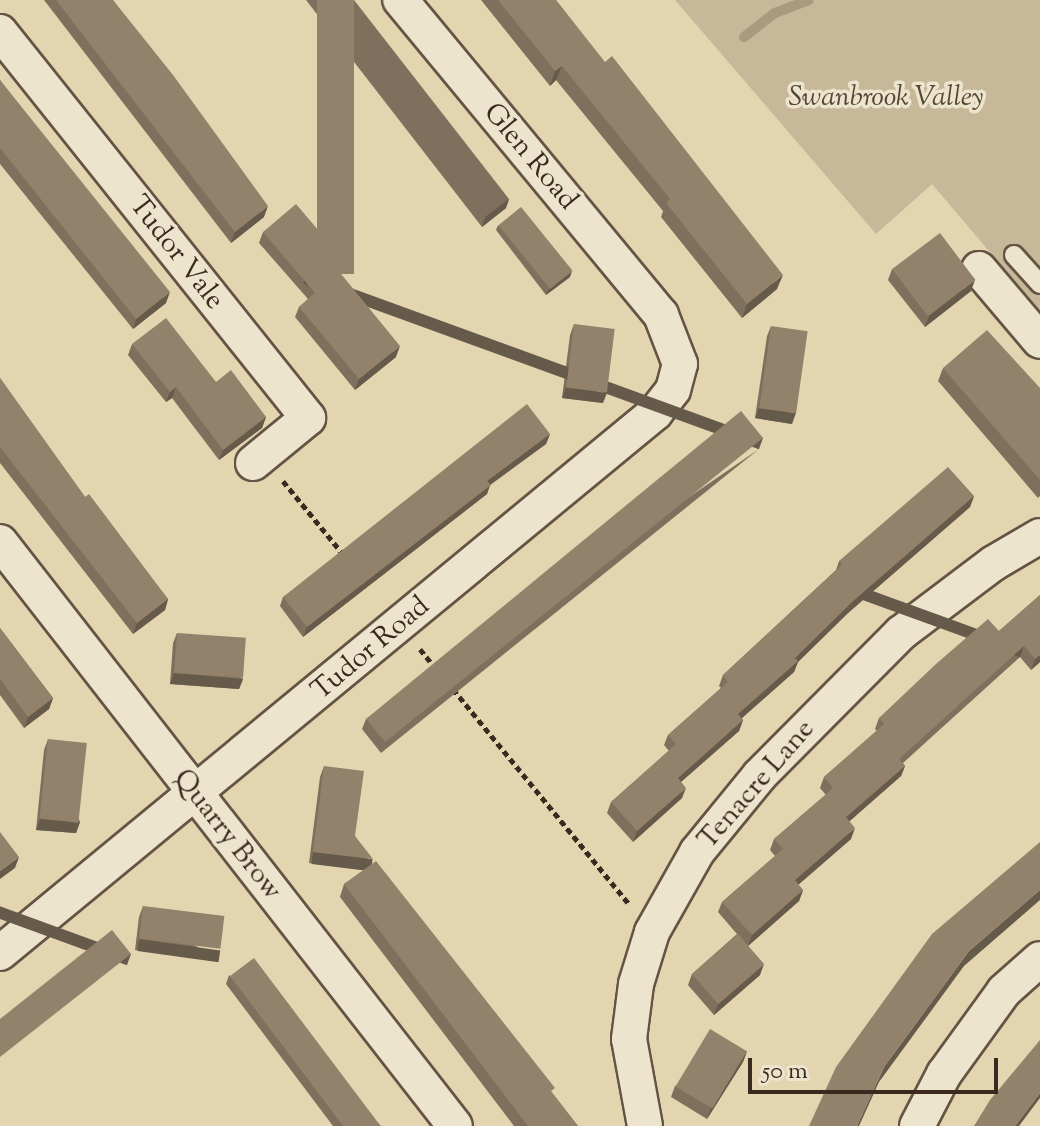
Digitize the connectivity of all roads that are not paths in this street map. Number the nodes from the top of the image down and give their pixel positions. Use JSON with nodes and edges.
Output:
{"nodes":[{"id":1,"x":400,"y":0,"type":"edge"},
{"id":2,"x":0,"y":32,"type":"edge"},
{"id":3,"x":1014,"y":255,"type":"dead end"},
{"id":4,"x":979,"y":269,"type":"dead end"},
{"id":5,"x":1040,"y":284,"type":"edge"},
{"id":6,"x":661,"y":315,"type":"joint"},
{"id":7,"x":1040,"y":341,"type":"edge"},
{"id":8,"x":258,"y":459,"type":"road end"},
{"id":9,"x":1040,"y":536,"type":"edge"},
{"id":10,"x":0,"y":542,"type":"edge"},
{"id":11,"x":195,"y":795,"type":"junction"},
{"id":12,"x":0,"y":953,"type":"edge"},
{"id":13,"x":1040,"y":959,"type":"edge"},
{"id":14,"x":455,"y":1126,"type":"edge"},
{"id":15,"x":645,"y":1126,"type":"edge"},
{"id":16,"x":917,"y":1126,"type":"edge"}],
"edges":[{"from":1,"to":6,"type":"street","name":"Glen Road"},
{"from":2,"to":8,"type":"street","name":"Tudor Vale"},
{"from":3,"to":5,"type":"lane"},
{"from":4,"to":7,"type":"street"},
{"from":6,"to":11,"type":"street","name":"Tudor Road"},
{"from":9,"to":15,"type":"street","name":"Tenacre Lane"},
{"from":10,"to":11,"type":"street","name":"Quarry Brow"},
{"from":11,"to":12,"type":"street","name":"Tudor Road"},
{"from":11,"to":14,"type":"street","name":"Quarry Brow"},
{"from":13,"to":16,"type":"street"}]}
